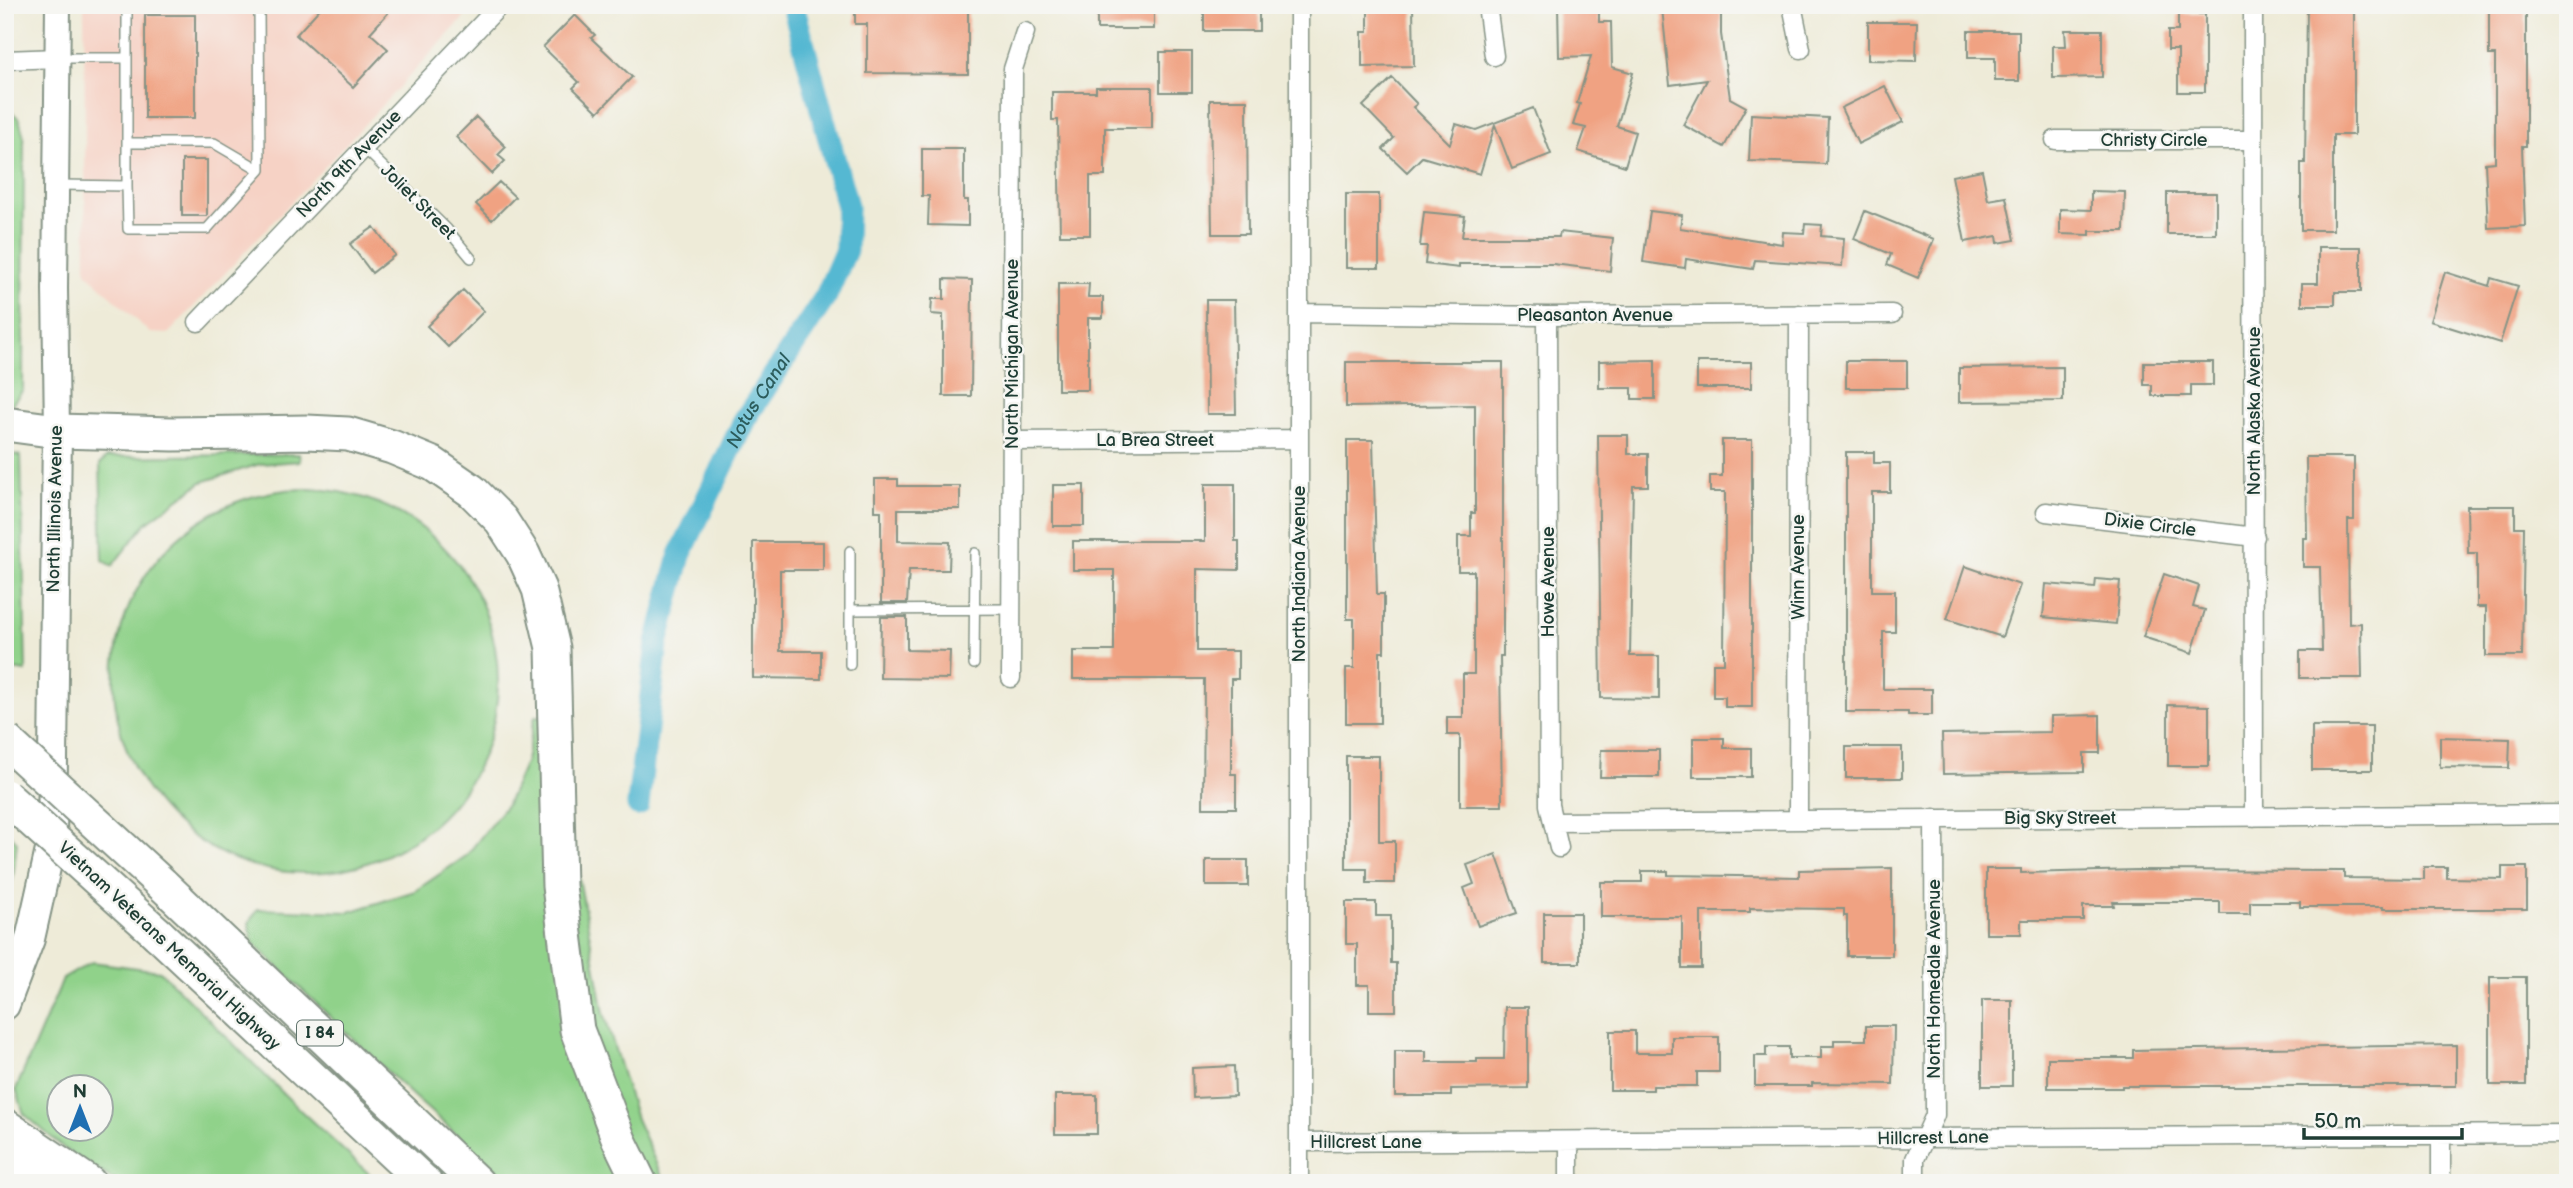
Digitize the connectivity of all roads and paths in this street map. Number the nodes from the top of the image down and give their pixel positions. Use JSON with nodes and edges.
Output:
{"nodes":[{"id":1,"x":58,"y":5,"type":"edge"},
{"id":2,"x":127,"y":5,"type":"edge"},
{"id":3,"x":258,"y":5,"type":"edge"},
{"id":4,"x":500,"y":5,"type":"edge"},
{"id":5,"x":1299,"y":5,"type":"edge"},
{"id":6,"x":1487,"y":5,"type":"edge"},
{"id":7,"x":1792,"y":5,"type":"edge"},
{"id":8,"x":2253,"y":5,"type":"edge"},
{"id":9,"x":1025,"y":32,"type":"dead end"},
{"id":10,"x":1801,"y":49,"type":"dead end"},
{"id":11,"x":1494,"y":56,"type":"dead end"},
{"id":12,"x":58,"y":58,"type":"junction"},
{"id":13,"x":127,"y":58,"type":"junction"},
{"id":14,"x":5,"y":60,"type":"edge"},
{"id":15,"x":2055,"y":140,"type":"dead end"},
{"id":16,"x":2252,"y":140,"type":"junction"},
{"id":17,"x":127,"y":143,"type":"junction"},
{"id":18,"x":364,"y":148,"type":"junction"},
{"id":19,"x":260,"y":170,"type":"junction"},
{"id":20,"x":57,"y":185,"type":"junction"},
{"id":21,"x":127,"y":186,"type":"junction"},
{"id":22,"x":471,"y":258,"type":"dead end"},
{"id":23,"x":1298,"y":313,"type":"junction"},
{"id":24,"x":1799,"y":314,"type":"junction"},
{"id":25,"x":1892,"y":314,"type":"dead end"},
{"id":26,"x":1547,"y":316,"type":"junction"},
{"id":27,"x":198,"y":322,"type":"dead end"},
{"id":28,"x":5,"y":424,"type":"edge"},
{"id":29,"x":57,"y":430,"type":"junction"},
{"id":30,"x":1299,"y":439,"type":"junction"},
{"id":31,"x":1012,"y":441,"type":"junction"},
{"id":32,"x":2046,"y":512,"type":"dead end"},
{"id":33,"x":2255,"y":537,"type":"junction"},
{"id":34,"x":850,"y":551,"type":"dead end"},
{"id":35,"x":975,"y":553,"type":"dead end"},
{"id":36,"x":974,"y":609,"type":"junction"},
{"id":37,"x":1012,"y":609,"type":"junction"},
{"id":38,"x":850,"y":610,"type":"junction"},
{"id":39,"x":974,"y":664,"type":"dead end"},
{"id":40,"x":850,"y":665,"type":"dead end"},
{"id":41,"x":1011,"y":678,"type":"dead end"},
{"id":42,"x":5,"y":740,"type":"edge"},
{"id":43,"x":5,"y":796,"type":"edge"},
{"id":44,"x":2568,"y":814,"type":"edge"},
{"id":45,"x":2254,"y":817,"type":"junction"},
{"id":46,"x":1934,"y":818,"type":"junction"},
{"id":47,"x":1798,"y":820,"type":"junction"},
{"id":48,"x":1553,"y":822,"type":"junction"},
{"id":49,"x":1559,"y":848,"type":"dead end"},
{"id":50,"x":5,"y":1005,"type":"edge"},
{"id":51,"x":5,"y":1126,"type":"edge"},
{"id":52,"x":2568,"y":1133,"type":"edge"},
{"id":53,"x":2441,"y":1135,"type":"junction"},
{"id":54,"x":1924,"y":1137,"type":"junction"},
{"id":55,"x":1299,"y":1142,"type":"junction"},
{"id":56,"x":1569,"y":1142,"type":"junction"},
{"id":57,"x":5,"y":1163,"type":"edge"},
{"id":58,"x":82,"y":1183,"type":"edge"},
{"id":59,"x":89,"y":1183,"type":"edge"},
{"id":60,"x":425,"y":1183,"type":"edge"},
{"id":61,"x":477,"y":1183,"type":"edge"},
{"id":62,"x":640,"y":1183,"type":"edge"},
{"id":63,"x":1299,"y":1183,"type":"edge"},
{"id":64,"x":1569,"y":1183,"type":"edge"},
{"id":65,"x":1915,"y":1183,"type":"edge"},
{"id":66,"x":2441,"y":1183,"type":"edge"}],
"edges":[{"from":1,"to":12,"type":"main road","name":"North Illinois Avenue"},
{"from":2,"to":13,"type":"lane"},
{"from":3,"to":19,"type":"lane"},
{"from":4,"to":18,"type":"street","name":"North 9th Avenue"},
{"from":5,"to":23,"type":"street","name":"North Indiana Avenue"},
{"from":6,"to":11,"type":"street"},
{"from":7,"to":10,"type":"street"},
{"from":8,"to":16,"type":"street","name":"North Alaska Avenue"},
{"from":9,"to":31,"type":"street","name":"North Michigan Avenue"},
{"from":12,"to":13,"type":"lane"},
{"from":12,"to":14,"type":"street"},
{"from":12,"to":20,"type":"main road","name":"North Illinois Avenue"},
{"from":13,"to":17,"type":"lane"},
{"from":15,"to":16,"type":"street","name":"Christy Circle"},
{"from":16,"to":33,"type":"street","name":"North Alaska Avenue"},
{"from":17,"to":19,"type":"lane"},
{"from":17,"to":21,"type":"lane"},
{"from":18,"to":22,"type":"lane","name":"Joliet Street"},
{"from":18,"to":27,"type":"street","name":"North 9th Avenue"},
{"from":19,"to":21,"type":"lane"},
{"from":20,"to":21,"type":"lane"},
{"from":20,"to":29,"type":"main road","name":"North Illinois Avenue"},
{"from":23,"to":26,"type":"street","name":"Pleasanton Avenue"},
{"from":23,"to":30,"type":"street","name":"North Indiana Avenue"},
{"from":24,"to":25,"type":"street","name":"Pleasanton Avenue"},
{"from":24,"to":26,"type":"street","name":"Pleasanton Avenue"},
{"from":24,"to":47,"type":"street","name":"Winn Avenue"},
{"from":26,"to":48,"type":"street","name":"Howe Avenue"},
{"from":28,"to":29,"type":"highway"},
{"from":29,"to":50,"type":"main road","name":"North Illinois Avenue"},
{"from":29,"to":62,"type":"highway"},
{"from":30,"to":31,"type":"street","name":"La Brea Street"},
{"from":30,"to":55,"type":"street","name":"North Indiana Avenue"},
{"from":31,"to":37,"type":"street","name":"North Michigan Avenue"},
{"from":32,"to":33,"type":"street","name":"Dixie Circle"},
{"from":33,"to":45,"type":"street","name":"North Alaska Avenue"},
{"from":34,"to":38,"type":"lane"},
{"from":35,"to":36,"type":"lane"},
{"from":36,"to":37,"type":"lane"},
{"from":36,"to":38,"type":"lane"},
{"from":36,"to":39,"type":"lane"},
{"from":37,"to":41,"type":"street","name":"North Michigan Avenue"},
{"from":38,"to":40,"type":"lane"},
{"from":42,"to":61,"type":"highway","number":"I 84","bridge":true},
{"from":43,"to":60,"type":"highway","name":"Vietnam Veterans Memorial Highway","number":"I 84","bridge":true},
{"from":44,"to":45,"type":"street","name":"Big Sky Street"},
{"from":45,"to":46,"type":"street","name":"Big Sky Street"},
{"from":46,"to":47,"type":"street","name":"Big Sky Street"},
{"from":46,"to":54,"type":"street","name":"North Homedale Avenue"},
{"from":47,"to":48,"type":"street","name":"Big Sky Street"},
{"from":48,"to":49,"type":"street","name":"Howe Avenue"},
{"from":51,"to":59,"type":"highway"},
{"from":52,"to":53,"type":"street","name":"Hillcrest Lane"},
{"from":53,"to":54,"type":"street","name":"Hillcrest Lane"},
{"from":53,"to":66,"type":"street"},
{"from":54,"to":56,"type":"street","name":"Hillcrest Lane"},
{"from":54,"to":65,"type":"street","name":"North Homedale Avenue"},
{"from":55,"to":56,"type":"street","name":"Hillcrest Lane"},
{"from":55,"to":63,"type":"street","name":"North Indiana Avenue"},
{"from":56,"to":64,"type":"street"},
{"from":57,"to":58,"type":"highway"}]}
